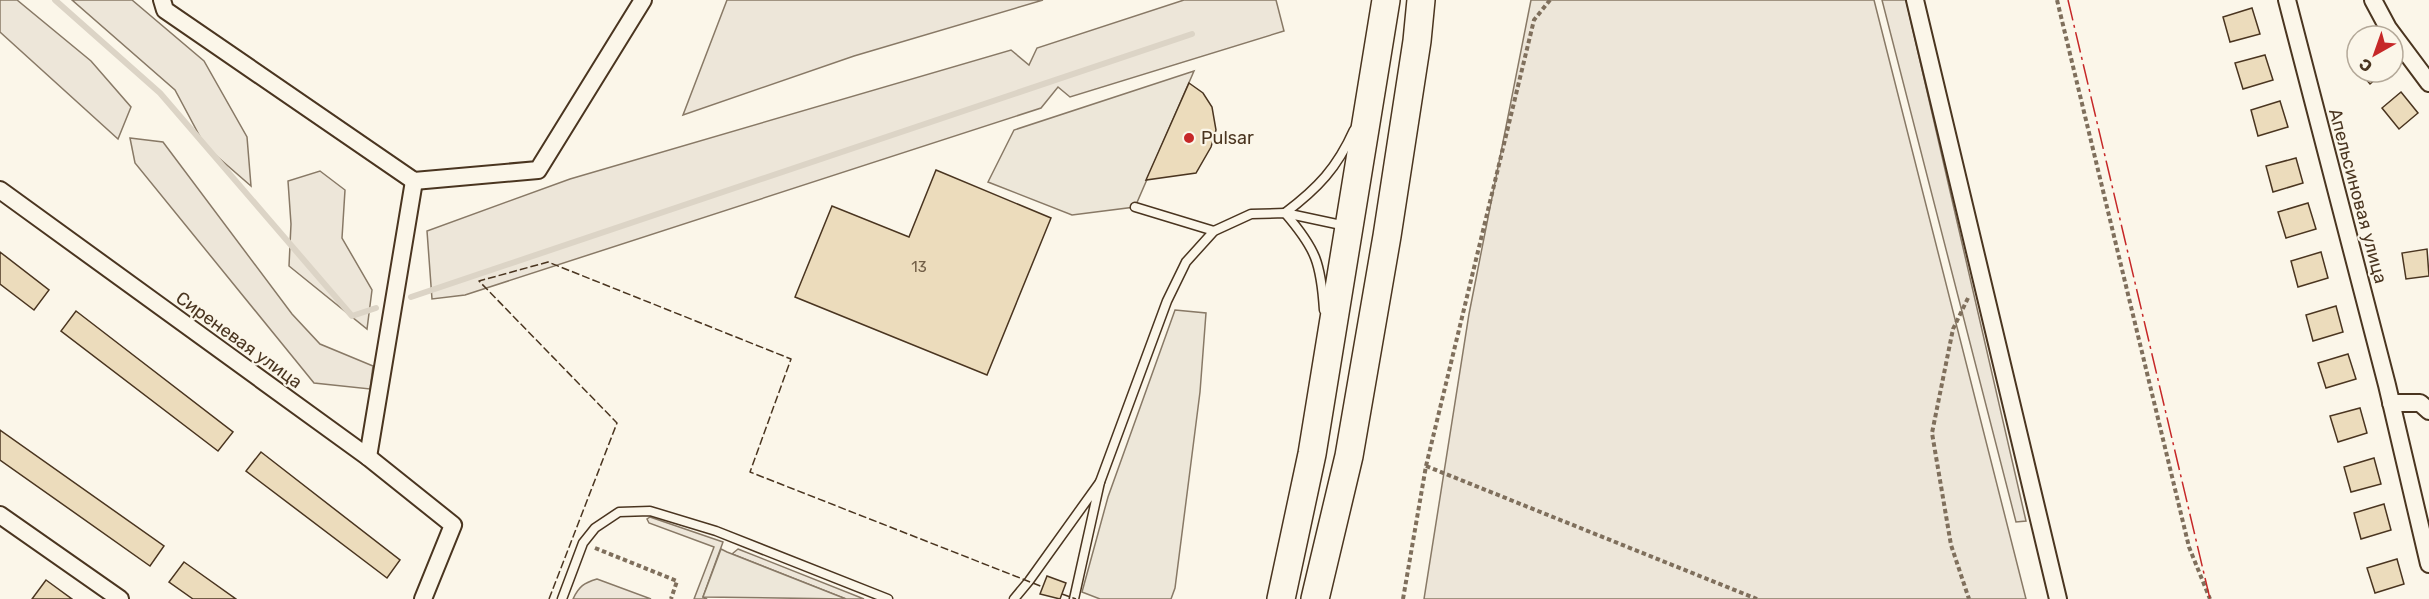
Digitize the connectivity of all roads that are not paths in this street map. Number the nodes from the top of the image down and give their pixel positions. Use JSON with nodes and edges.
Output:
{"nodes":[{"id":1,"x":162,"y":0,"type":"edge"},
{"id":2,"x":644,"y":0,"type":"edge"},
{"id":3,"x":1421,"y":0,"type":"edge"},
{"id":4,"x":1916,"y":0,"type":"edge"},
{"id":5,"x":2287,"y":0,"type":"edge"},
{"id":6,"x":2373,"y":0,"type":"edge"},
{"id":7,"x":1385,"y":2,"type":"edge"},
{"id":8,"x":2429,"y":83,"type":"edge"},
{"id":9,"x":414,"y":181,"type":"junction"},
{"id":10,"x":0,"y":190,"type":"edge"},
{"id":11,"x":1135,"y":207,"type":"dead end"},
{"id":12,"x":1285,"y":213,"type":"junction"},
{"id":13,"x":1350,"y":227,"type":"junction"},
{"id":14,"x":1214,"y":231,"type":"junction"},
{"id":15,"x":1387,"y":236,"type":"junction"},
{"id":16,"x":2391,"y":403,"type":"junction"},
{"id":17,"x":1319,"y":408,"type":"junction"},
{"id":18,"x":2429,"y":411,"type":"edge"},
{"id":19,"x":368,"y":457,"type":"junction"},
{"id":20,"x":1100,"y":482,"type":"junction"},
{"id":21,"x":0,"y":514,"type":"edge"},
{"id":22,"x":2429,"y":564,"type":"edge"},
{"id":23,"x":120,"y":599,"type":"edge"},
{"id":24,"x":423,"y":599,"type":"edge"},
{"id":25,"x":562,"y":599,"type":"edge"},
{"id":26,"x":888,"y":599,"type":"edge"},
{"id":27,"x":1014,"y":599,"type":"edge"},
{"id":28,"x":1074,"y":599,"type":"edge"},
{"id":29,"x":1281,"y":599,"type":"edge"},
{"id":30,"x":1315,"y":599,"type":"edge"},
{"id":31,"x":2058,"y":599,"type":"edge"}],
"edges":[{"from":1,"to":9,"type":"street"},
{"from":2,"to":9,"type":"street"},
{"from":3,"to":15,"type":"main road"},
{"from":4,"to":31,"type":"street"},
{"from":5,"to":16,"type":"street","name":"Апельсиновая улица"},
{"from":6,"to":8,"type":"street"},
{"from":7,"to":12,"type":"lane"},
{"from":7,"to":13,"type":"main road"},
{"from":9,"to":19,"type":"street"},
{"from":10,"to":19,"type":"street","name":"Сиреневая улица"},
{"from":11,"to":14,"type":"lane"},
{"from":12,"to":13,"type":"lane"},
{"from":12,"to":14,"type":"lane"},
{"from":12,"to":17,"type":"lane"},
{"from":13,"to":15,"type":"main road"},
{"from":13,"to":17,"type":"main road"},
{"from":14,"to":20,"type":"lane"},
{"from":15,"to":30,"type":"main road"},
{"from":16,"to":18,"type":"street"},
{"from":16,"to":22,"type":"street","name":"Апельсиновая улица"},
{"from":17,"to":29,"type":"main road"},
{"from":19,"to":24,"type":"street","name":"Сиреневая улица"},
{"from":20,"to":27,"type":"lane"},
{"from":20,"to":28,"type":"lane"},
{"from":21,"to":23,"type":"street"},
{"from":25,"to":26,"type":"lane"}]}
